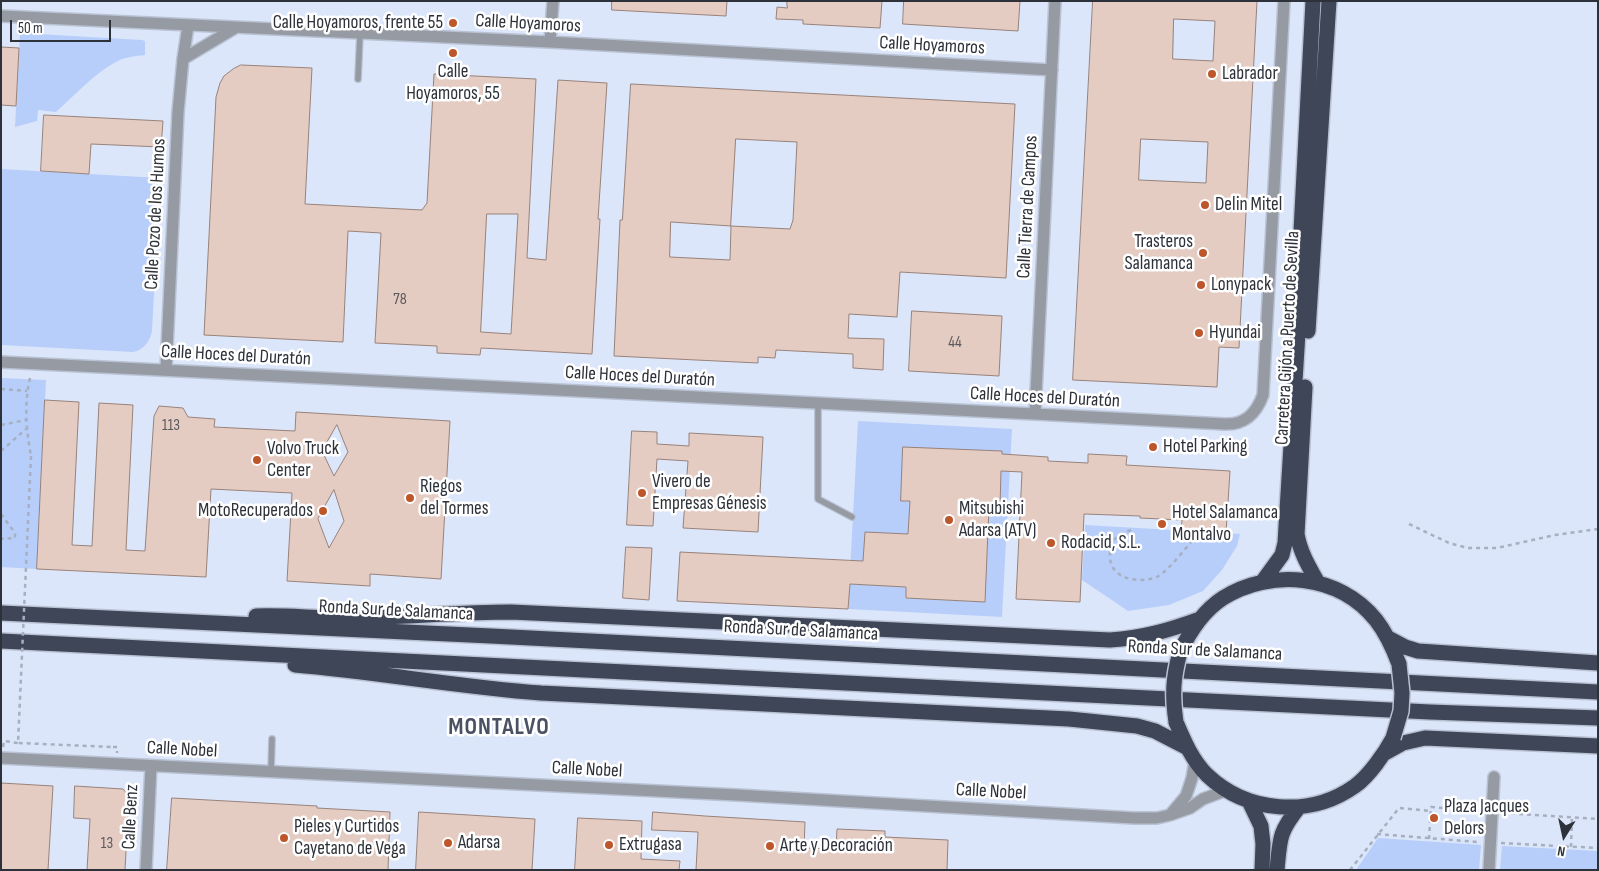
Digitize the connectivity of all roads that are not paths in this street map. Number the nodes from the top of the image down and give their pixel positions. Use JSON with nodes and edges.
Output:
{"nodes":[{"id":1,"x":553,"y":1,"type":"edge"},
{"id":2,"x":1056,"y":1,"type":"edge"},
{"id":3,"x":1284,"y":1,"type":"edge"},
{"id":4,"x":1313,"y":1,"type":"edge"},
{"id":5,"x":1329,"y":1,"type":"edge"},
{"id":6,"x":1,"y":16,"type":"edge"},
{"id":7,"x":188,"y":26,"type":"junction"},
{"id":8,"x":235,"y":28,"type":"junction"},
{"id":9,"x":360,"y":34,"type":"junction"},
{"id":10,"x":550,"y":42,"type":"junction"},
{"id":11,"x":183,"y":59,"type":"junction"},
{"id":12,"x":1052,"y":70,"type":"junction"},
{"id":13,"x":358,"y":79,"type":"dead end"},
{"id":14,"x":1,"y":362,"type":"edge"},
{"id":15,"x":166,"y":370,"type":"junction"},
{"id":16,"x":818,"y":403,"type":"junction"},
{"id":17,"x":1035,"y":414,"type":"junction"},
{"id":18,"x":852,"y":517,"type":"dead end"},
{"id":19,"x":1263,"y":581,"type":"junction"},
{"id":20,"x":1318,"y":583,"type":"junction"},
{"id":21,"x":1,"y":613,"type":"edge"},
{"id":22,"x":1200,"y":619,"type":"junction"},
{"id":23,"x":165,"y":621,"type":"junction"},
{"id":24,"x":1388,"y":638,"type":"junction"},
{"id":25,"x":1,"y":641,"type":"edge"},
{"id":26,"x":170,"y":649,"type":"junction"},
{"id":27,"x":1598,"y":663,"type":"edge"},
{"id":28,"x":1598,"y":692,"type":"edge"},
{"id":29,"x":1598,"y":718,"type":"edge"},
{"id":30,"x":272,"y":739,"type":"dead end"},
{"id":31,"x":1598,"y":746,"type":"edge"},
{"id":32,"x":1186,"y":747,"type":"junction"},
{"id":33,"x":2,"y":753,"type":"edge"},
{"id":34,"x":1385,"y":753,"type":"junction"},
{"id":35,"x":1195,"y":760,"type":"junction"},
{"id":36,"x":151,"y":766,"type":"junction"},
{"id":37,"x":271,"y":772,"type":"junction"},
{"id":38,"x":1494,"y":777,"type":"dead end"},
{"id":39,"x":1227,"y":790,"type":"junction"},
{"id":40,"x":1249,"y":801,"type":"junction"},
{"id":41,"x":1299,"y":807,"type":"junction"},
{"id":42,"x":1170,"y":815,"type":"junction"},
{"id":43,"x":146,"y":870,"type":"edge"},
{"id":44,"x":1262,"y":870,"type":"edge"},
{"id":45,"x":1278,"y":870,"type":"edge"},
{"id":46,"x":1489,"y":870,"type":"edge"}],
"edges":[{"from":1,"to":10,"type":"street"},
{"from":2,"to":12,"type":"street","name":"Calle Tierra de Campos"},
{"from":3,"to":17,"type":"street","name":"Calle Hoces del Duratón"},
{"from":4,"to":19,"type":"highway","name":"Carretera Gijón a Puerto de Sevilla"},
{"from":5,"to":20,"type":"highway","name":"Carretera Gijón a Puerto de Sevilla"},
{"from":6,"to":7,"type":"street","name":"Calle Hoyamoros"},
{"from":7,"to":8,"type":"street","name":"Calle Hoyamoros"},
{"from":7,"to":11,"type":"street","name":"Calle Pozo de los Humos"},
{"from":8,"to":9,"type":"street","name":"Calle Hoyamoros"},
{"from":8,"to":11,"type":"street"},
{"from":9,"to":10,"type":"street","name":"Calle Hoyamoros"},
{"from":9,"to":13,"type":"lane"},
{"from":10,"to":12,"type":"street","name":"Calle Hoyamoros"},
{"from":11,"to":15,"type":"street","name":"Calle Pozo de los Humos"},
{"from":12,"to":17,"type":"street","name":"Calle Tierra de Campos"},
{"from":14,"to":15,"type":"street","name":"Calle Hoces del Duratón"},
{"from":15,"to":16,"type":"street","name":"Calle Hoces del Duratón"},
{"from":16,"to":17,"type":"street","name":"Calle Hoces del Duratón"},
{"from":16,"to":18,"type":"lane"},
{"from":19,"to":20,"type":"highway"},
{"from":19,"to":22,"type":"highway"},
{"from":20,"to":24,"type":"highway"},
{"from":21,"to":23,"type":"highway","name":"Ronda Sur de Salamanca"},
{"from":22,"to":23,"type":"highway"},
{"from":22,"to":32,"type":"highway","bridge":true},
{"from":23,"to":28,"type":"highway","name":"Ronda Sur de Salamanca"},
{"from":24,"to":27,"type":"highway"},
{"from":24,"to":34,"type":"highway","bridge":true},
{"from":25,"to":26,"type":"highway"},
{"from":26,"to":29,"type":"highway"},
{"from":26,"to":32,"type":"highway"},
{"from":30,"to":37,"type":"lane"},
{"from":31,"to":34,"type":"highway"},
{"from":32,"to":35,"type":"highway"},
{"from":33,"to":36,"type":"street","name":"Calle Nobel"},
{"from":34,"to":41,"type":"highway"},
{"from":35,"to":39,"type":"highway"},
{"from":35,"to":42,"type":"street"},
{"from":36,"to":37,"type":"street","name":"Calle Nobel"},
{"from":36,"to":43,"type":"street","name":"Calle Benz"},
{"from":37,"to":42,"type":"street","name":"Calle Nobel"},
{"from":38,"to":46,"type":"street"},
{"from":39,"to":40,"type":"highway"},
{"from":39,"to":42,"type":"street","name":"Calle Nobel"},
{"from":40,"to":41,"type":"highway"},
{"from":40,"to":44,"type":"highway"},
{"from":41,"to":45,"type":"highway"}]}
